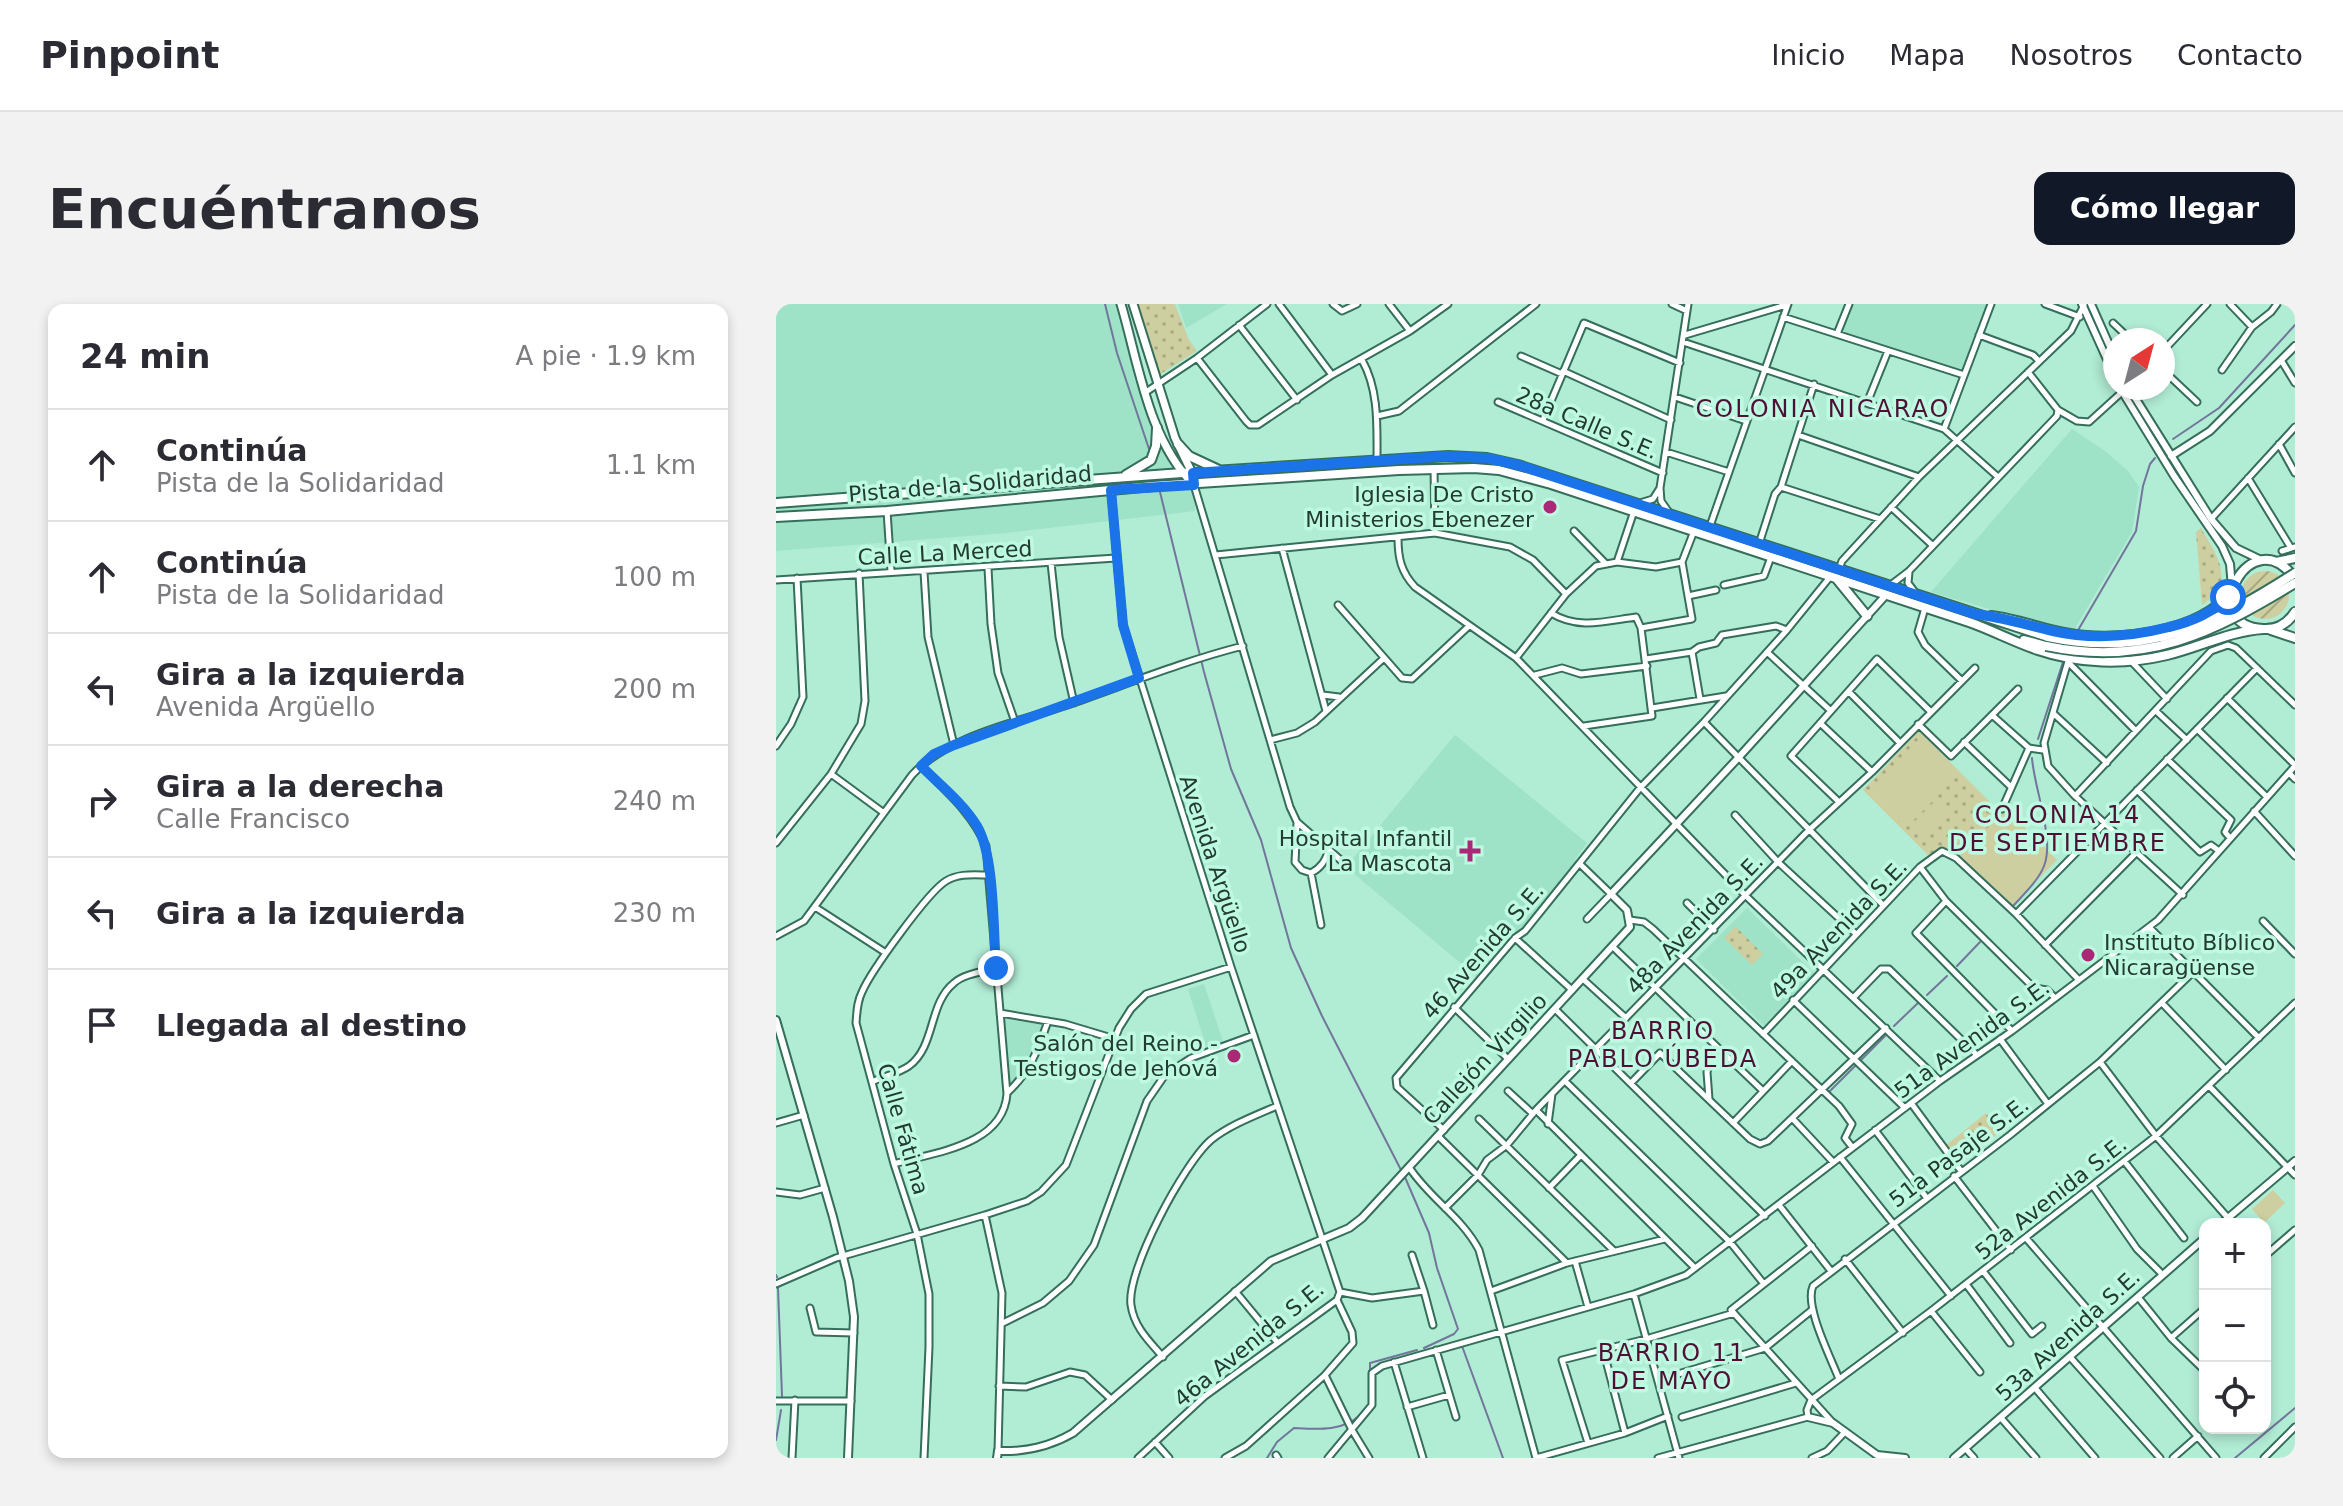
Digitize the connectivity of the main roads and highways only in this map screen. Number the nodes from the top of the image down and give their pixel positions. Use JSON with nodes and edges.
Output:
{"nodes":[{"id":1,"x":1121,"y":304,"type":"edge"},
{"id":2,"x":1133,"y":304,"type":"edge"},
{"id":3,"x":1157,"y":428,"type":"junction"},
{"id":4,"x":1178,"y":444,"type":"junction"},
{"id":5,"x":1219,"y":471,"type":"junction"},
{"id":6,"x":1182,"y":473,"type":"junction"},
{"id":7,"x":1193,"y":473,"type":"junction"},
{"id":8,"x":1122,"y":477,"type":"junction"},
{"id":9,"x":1194,"y":485,"type":"junction"},
{"id":10,"x":776,"y":503,"type":"edge"},
{"id":11,"x":1636,"y":508,"type":"junction"},
{"id":12,"x":776,"y":517,"type":"edge"},
{"id":13,"x":2295,"y":558,"type":"edge"},
{"id":14,"x":2265,"y":561,"type":"junction"},
{"id":15,"x":1835,"y":574,"type":"junction"},
{"id":16,"x":2295,"y":579,"type":"edge"},
{"id":17,"x":2232,"y":590,"type":"junction"},
{"id":18,"x":2295,"y":612,"type":"edge"},
{"id":19,"x":1975,"y":614,"type":"junction"},
{"id":20,"x":1867,"y":616,"type":"road end"},
{"id":21,"x":2265,"y":629,"type":"junction"},
{"id":22,"x":2003,"y":634,"type":"junction"},
{"id":23,"x":2295,"y":638,"type":"edge"},
{"id":24,"x":2047,"y":641,"type":"junction"}],
"edges":[{"from":1,"to":3,"type":"main road"},
{"from":2,"to":4,"type":"main road"},
{"from":3,"to":6,"type":"main road"},
{"from":3,"to":8,"type":"main road"},
{"from":4,"to":5,"type":"main road"},
{"from":4,"to":7,"type":"main road"},
{"from":5,"to":7,"type":"main road","name":"Pista de la Solidaridad"},
{"from":5,"to":11,"type":"main road","name":"Pista de la Solidaridad"},
{"from":6,"to":7,"type":"main road","name":"Pista de la Solidaridad"},
{"from":6,"to":8,"type":"main road","name":"Pista de la Solidaridad"},
{"from":6,"to":9,"type":"main road"},
{"from":7,"to":9,"type":"main road"},
{"from":8,"to":10,"type":"main road","name":"Pista de la Solidaridad"},
{"from":9,"to":11,"type":"main road","name":"Pista de la Solidaridad"},
{"from":9,"to":12,"type":"main road","name":"Pista de la Solidaridad"},
{"from":11,"to":15,"type":"main road","name":"Pista de la Solidaridad"},
{"from":11,"to":15,"type":"main road","name":"Pista de la Solidaridad"},
{"from":13,"to":14,"type":"main road"},
{"from":14,"to":16,"type":"main road"},
{"from":14,"to":17,"type":"main road","name":"Pista de la Solidaridad"},
{"from":15,"to":19,"type":"main road","name":"Pista de la Solidaridad"},
{"from":15,"to":20,"type":"main road"},
{"from":15,"to":22,"type":"main road","name":"Pista de la Solidaridad"},
{"from":16,"to":24,"type":"main road","bridge":true},
{"from":17,"to":19,"type":"main road","name":"Pista de la Solidaridad"},
{"from":17,"to":21,"type":"main road"},
{"from":18,"to":21,"type":"main road"},
{"from":19,"to":24,"type":"main road","name":"Pista de la Solidaridad"},
{"from":21,"to":22,"type":"main road","name":"Pista de la Solidaridad"},
{"from":21,"to":23,"type":"main road"},
{"from":22,"to":24,"type":"main road","name":"Pista de la Solidaridad"}]}
